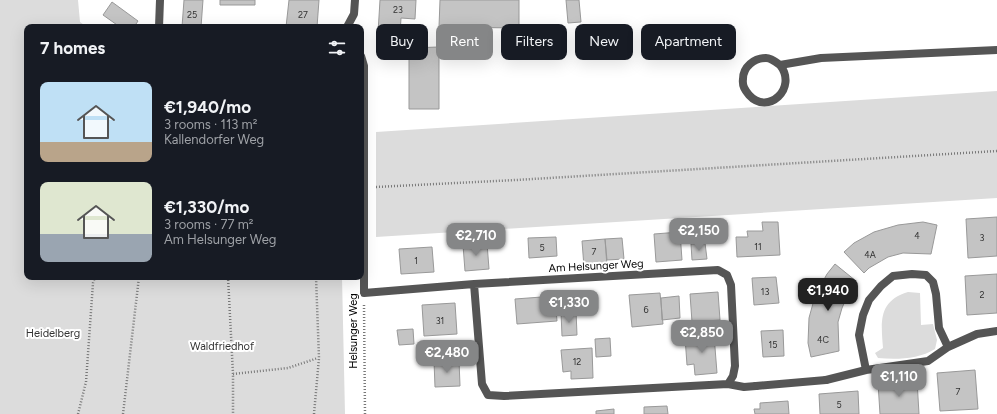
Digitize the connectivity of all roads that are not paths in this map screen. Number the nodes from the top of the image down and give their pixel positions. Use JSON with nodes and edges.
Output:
{"nodes":[{"id":1,"x":160,"y":0,"type":"edge"},
{"id":2,"x":355,"y":0,"type":"edge"},
{"id":3,"x":159,"y":24,"type":"edge"},
{"id":4,"x":349,"y":24,"type":"edge"},
{"id":5,"x":997,"y":50,"type":"edge"},
{"id":6,"x":780,"y":65,"type":"junction"},
{"id":7,"x":364,"y":66,"type":"edge"},
{"id":8,"x":364,"y":187,"type":"edge"},
{"id":9,"x":364,"y":187,"type":"edge"},
{"id":10,"x":364,"y":280,"type":"edge"},
{"id":11,"x":364,"y":280,"type":"edge"},
{"id":12,"x":474,"y":284,"type":"junction"},
{"id":13,"x":364,"y":293,"type":"joint"},
{"id":14,"x":997,"y":331,"type":"edge"},
{"id":15,"x":948,"y":347,"type":"junction"},
{"id":16,"x":866,"y":370,"type":"junction"},
{"id":17,"x":728,"y":384,"type":"junction"}],
"edges":[{"from":1,"to":3,"type":"street"},
{"from":2,"to":4,"type":"street"},
{"from":5,"to":6,"type":"street"},
{"from":6,"to":6,"type":"street"},
{"from":7,"to":8,"type":"street","name":"Helsunger Weg"},
{"from":9,"to":10,"type":"street","name":"Helsunger Weg"},
{"from":11,"to":13,"type":"street","name":"Helsunger Weg"},
{"from":12,"to":13,"type":"street","name":"Am Helsunger Weg"},
{"from":12,"to":17,"type":"street"},
{"from":12,"to":17,"type":"street","name":"Am Helsunger Weg"},
{"from":14,"to":15,"type":"street"},
{"from":15,"to":16,"type":"street"},
{"from":15,"to":16,"type":"street"},
{"from":16,"to":17,"type":"street"}]}
